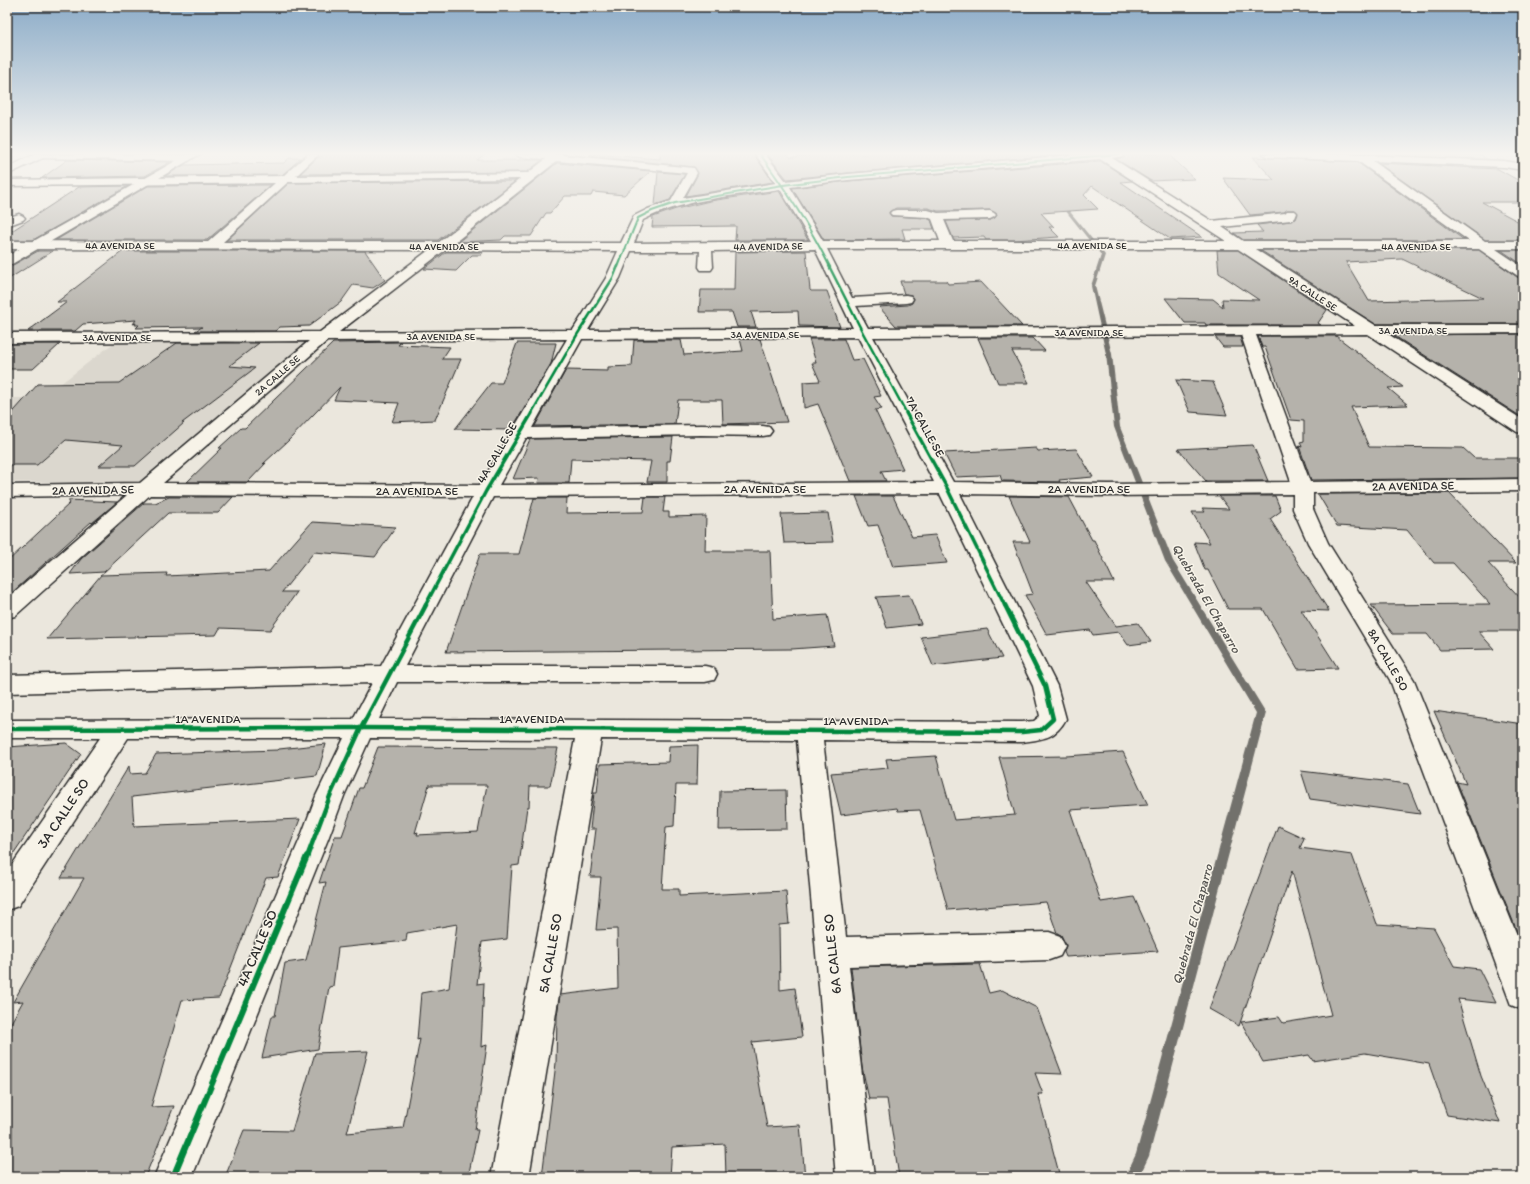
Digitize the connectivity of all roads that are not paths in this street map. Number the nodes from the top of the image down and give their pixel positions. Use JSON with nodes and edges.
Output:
{"nodes":[{"id":1,"x":99,"y":209,"type":"edge"},
{"id":2,"x":252,"y":209,"type":"edge"},
{"id":3,"x":489,"y":209,"type":"edge"},
{"id":4,"x":659,"y":209,"type":"edge"},
{"id":5,"x":798,"y":209,"type":"edge"},
{"id":6,"x":1185,"y":209,"type":"edge"},
{"id":7,"x":1432,"y":209,"type":"edge"},
{"id":8,"x":896,"y":213,"type":"dead end"},
{"id":9,"x":1291,"y":213,"type":"dead end"},
{"id":10,"x":990,"y":215,"type":"dead end"},
{"id":11,"x":937,"y":217,"type":"junction"},
{"id":12,"x":19,"y":218,"type":"dead end"},
{"id":13,"x":7,"y":222,"type":"edge"},
{"id":14,"x":1209,"y":225,"type":"junction"},
{"id":15,"x":7,"y":245,"type":"edge"},
{"id":16,"x":36,"y":245,"type":"junction"},
{"id":17,"x":212,"y":245,"type":"junction"},
{"id":18,"x":819,"y":245,"type":"junction"},
{"id":19,"x":1482,"y":245,"type":"junction"},
{"id":20,"x":1523,"y":245,"type":"edge"},
{"id":21,"x":442,"y":246,"type":"junction"},
{"id":22,"x":627,"y":246,"type":"junction"},
{"id":23,"x":948,"y":246,"type":"junction"},
{"id":24,"x":1241,"y":246,"type":"junction"},
{"id":25,"x":706,"y":247,"type":"junction"},
{"id":26,"x":7,"y":261,"type":"edge"},
{"id":27,"x":706,"y":267,"type":"dead end"},
{"id":28,"x":1523,"y":273,"type":"edge"},
{"id":29,"x":906,"y":299,"type":"dead end"},
{"id":30,"x":848,"y":302,"type":"junction"},
{"id":31,"x":1523,"y":329,"type":"edge"},
{"id":32,"x":1370,"y":330,"type":"junction"},
{"id":33,"x":1247,"y":331,"type":"junction"},
{"id":34,"x":863,"y":334,"type":"junction"},
{"id":35,"x":577,"y":335,"type":"junction"},
{"id":36,"x":322,"y":337,"type":"junction"},
{"id":37,"x":7,"y":338,"type":"edge"},
{"id":38,"x":1523,"y":428,"type":"edge"},
{"id":39,"x":763,"y":431,"type":"dead end"},
{"id":40,"x":520,"y":433,"type":"junction"},
{"id":41,"x":1523,"y":485,"type":"edge"},
{"id":42,"x":947,"y":488,"type":"junction"},
{"id":43,"x":1303,"y":488,"type":"junction"},
{"id":44,"x":145,"y":489,"type":"junction"},
{"id":45,"x":7,"y":491,"type":"edge"},
{"id":46,"x":486,"y":491,"type":"junction"},
{"id":47,"x":7,"y":611,"type":"edge"},
{"id":48,"x":389,"y":674,"type":"junction"},
{"id":49,"x":705,"y":674,"type":"dead end"},
{"id":50,"x":7,"y":684,"type":"edge"},
{"id":51,"x":1053,"y":719,"type":"joint"},
{"id":52,"x":361,"y":728,"type":"junction"},
{"id":53,"x":7,"y":729,"type":"edge"},
{"id":54,"x":120,"y":729,"type":"junction"},
{"id":55,"x":590,"y":730,"type":"junction"},
{"id":56,"x":809,"y":731,"type":"junction"},
{"id":57,"x":7,"y":897,"type":"edge"},
{"id":58,"x":1049,"y":946,"type":"dead end"},
{"id":59,"x":832,"y":952,"type":"junction"},
{"id":60,"x":1518,"y":964,"type":"edge"},
{"id":61,"x":1523,"y":994,"type":"edge"},
{"id":62,"x":173,"y":1177,"type":"edge"},
{"id":63,"x":510,"y":1177,"type":"edge"},
{"id":64,"x":855,"y":1177,"type":"edge"}],
"edges":[{"from":1,"to":16,"type":"street"},
{"from":2,"to":17,"type":"street"},
{"from":3,"to":21,"type":"street","name":"2A CALLE SE"},
{"from":4,"to":22,"type":"street","name":"4A CALLE SE"},
{"from":5,"to":18,"type":"street","name":"7A CALLE SE"},
{"from":6,"to":14,"type":"street","name":"9A CALLE SE"},
{"from":7,"to":19,"type":"street"},
{"from":8,"to":11,"type":"street"},
{"from":9,"to":14,"type":"street"},
{"from":10,"to":11,"type":"street"},
{"from":11,"to":23,"type":"street"},
{"from":12,"to":13,"type":"street"},
{"from":14,"to":24,"type":"street","name":"9A CALLE SE"},
{"from":15,"to":16,"type":"street","name":"4A AVENIDA SE"},
{"from":16,"to":17,"type":"street","name":"4A AVENIDA SE"},
{"from":16,"to":26,"type":"street"},
{"from":17,"to":21,"type":"street","name":"4A AVENIDA SE"},
{"from":18,"to":23,"type":"street","name":"4A AVENIDA SE"},
{"from":18,"to":25,"type":"street","name":"4A AVENIDA SE"},
{"from":18,"to":30,"type":"street","name":"7A CALLE SE"},
{"from":19,"to":20,"type":"street","name":"4A AVENIDA SE"},
{"from":19,"to":24,"type":"street","name":"4A AVENIDA SE"},
{"from":19,"to":28,"type":"street"},
{"from":21,"to":22,"type":"street","name":"4A AVENIDA SE"},
{"from":21,"to":36,"type":"street","name":"2A CALLE SE"},
{"from":22,"to":25,"type":"street","name":"4A AVENIDA SE"},
{"from":22,"to":35,"type":"street","name":"4A CALLE SE"},
{"from":23,"to":24,"type":"street","name":"4A AVENIDA SE"},
{"from":24,"to":32,"type":"street","name":"9A CALLE SE"},
{"from":25,"to":27,"type":"street"},
{"from":29,"to":30,"type":"street"},
{"from":30,"to":34,"type":"street","name":"7A CALLE SE"},
{"from":31,"to":32,"type":"street","name":"3A AVENIDA SE"},
{"from":32,"to":33,"type":"street","name":"3A AVENIDA SE"},
{"from":32,"to":38,"type":"street","name":"9A CALLE SE"},
{"from":33,"to":34,"type":"street","name":"3A AVENIDA SE"},
{"from":33,"to":43,"type":"street","name":"8A CALLE SO"},
{"from":34,"to":35,"type":"street","name":"3A AVENIDA SE"},
{"from":34,"to":42,"type":"street","name":"7A CALLE SE"},
{"from":35,"to":36,"type":"street","name":"3A AVENIDA SE"},
{"from":35,"to":40,"type":"street","name":"4A CALLE SE"},
{"from":36,"to":37,"type":"street","name":"3A AVENIDA SE"},
{"from":36,"to":44,"type":"street","name":"2A CALLE SE"},
{"from":39,"to":40,"type":"street"},
{"from":40,"to":46,"type":"street","name":"4A CALLE SE"},
{"from":41,"to":43,"type":"street","name":"2A AVENIDA SE"},
{"from":42,"to":43,"type":"street","name":"2A AVENIDA SE"},
{"from":42,"to":46,"type":"street","name":"2A AVENIDA SE"},
{"from":42,"to":51,"type":"street","name":"7A CALLE SE"},
{"from":43,"to":60,"type":"street","name":"8A CALLE SO"},
{"from":44,"to":45,"type":"street","name":"2A AVENIDA SE"},
{"from":44,"to":46,"type":"street","name":"2A AVENIDA SE"},
{"from":44,"to":47,"type":"street","name":"2A CALLE SE"},
{"from":46,"to":48,"type":"street","name":"4A CALLE SE"},
{"from":48,"to":49,"type":"street"},
{"from":48,"to":50,"type":"street"},
{"from":48,"to":52,"type":"street","name":"4A CALLE SE"},
{"from":51,"to":56,"type":"street","name":"1A AVENIDA"},
{"from":52,"to":54,"type":"street","name":"1A AVENIDA"},
{"from":52,"to":55,"type":"street","name":"1A AVENIDA"},
{"from":52,"to":62,"type":"street","name":"4A CALLE SO"},
{"from":53,"to":54,"type":"street","name":"1A AVENIDA"},
{"from":54,"to":57,"type":"street","name":"3A CALLE SO"},
{"from":55,"to":56,"type":"street","name":"1A AVENIDA"},
{"from":55,"to":63,"type":"street","name":"5A CALLE SO"},
{"from":56,"to":59,"type":"street","name":"6A CALLE SO"},
{"from":58,"to":59,"type":"street"},
{"from":59,"to":64,"type":"street","name":"6A CALLE SO"},
{"from":60,"to":61,"type":"street","name":"8A CALLE SO"}]}
